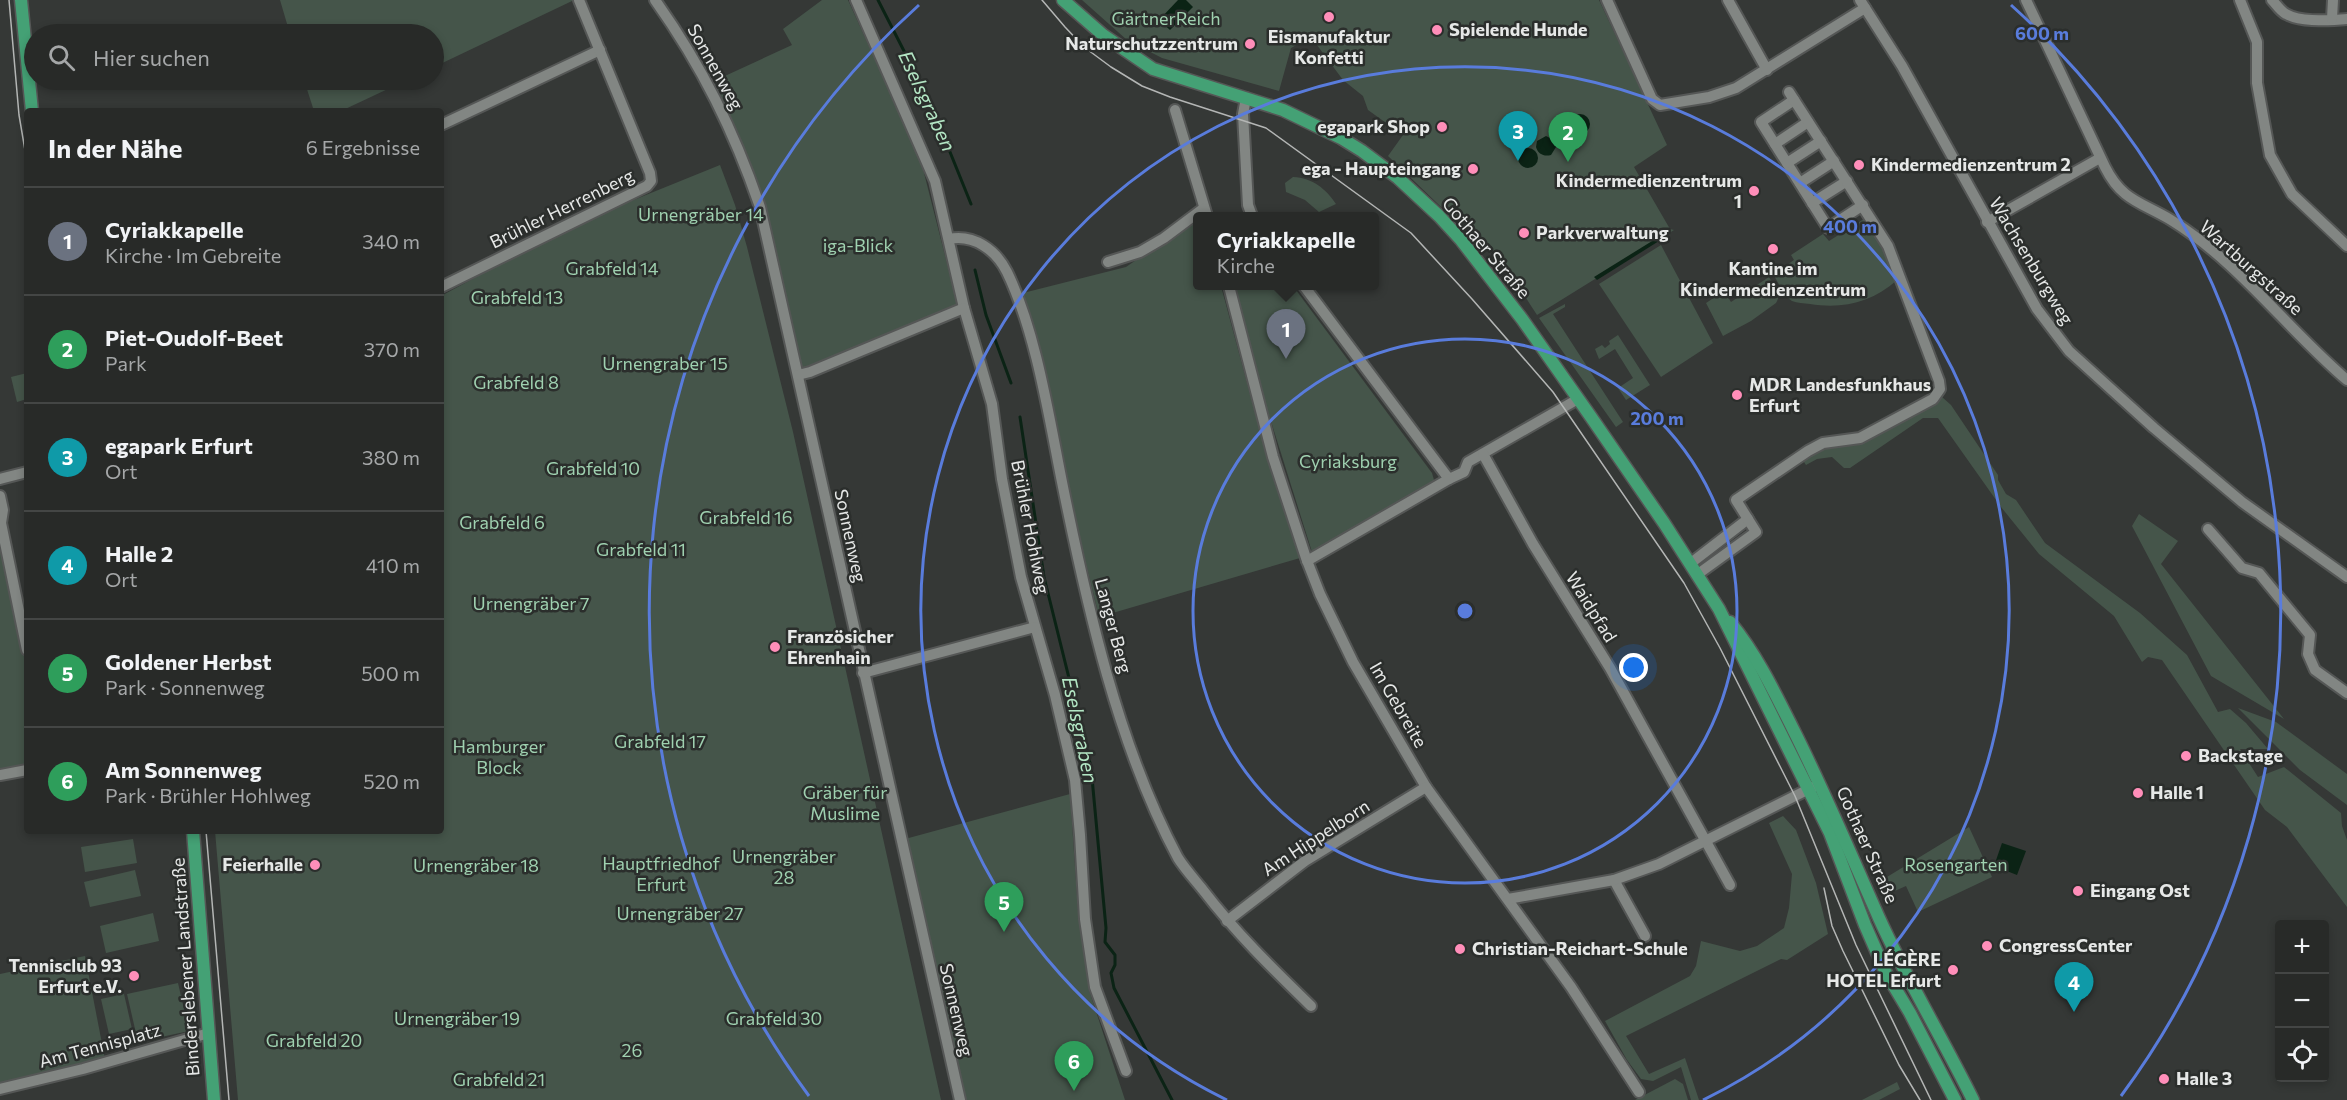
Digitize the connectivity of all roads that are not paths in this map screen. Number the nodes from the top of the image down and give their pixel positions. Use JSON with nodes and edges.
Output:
{"nodes":[{"id":1,"x":21,"y":0,"type":"edge"},
{"id":2,"x":579,"y":0,"type":"edge"},
{"id":3,"x":655,"y":0,"type":"edge"},
{"id":4,"x":856,"y":0,"type":"edge"},
{"id":5,"x":1063,"y":0,"type":"edge"},
{"id":6,"x":1607,"y":0,"type":"edge"},
{"id":7,"x":1728,"y":0,"type":"edge"},
{"id":8,"x":2026,"y":0,"type":"edge"},
{"id":9,"x":2240,"y":0,"type":"edge"},
{"id":10,"x":2272,"y":0,"type":"edge"},
{"id":11,"x":2332,"y":0,"type":"edge"},
{"id":12,"x":1863,"y":4,"type":"edge"},
{"id":13,"x":2332,"y":19,"type":"junction"},
{"id":14,"x":2346,"y":19,"type":"edge"},
{"id":15,"x":24,"y":30,"type":"edge"},
{"id":16,"x":2347,"y":31,"type":"edge"},
{"id":17,"x":600,"y":50,"type":"junction"},
{"id":18,"x":1767,"y":70,"type":"junction"},
{"id":19,"x":30,"y":90,"type":"edge"},
{"id":20,"x":1246,"y":98,"type":"junction"},
{"id":21,"x":32,"y":108,"type":"edge"},
{"id":22,"x":1175,"y":110,"type":"dead end"},
{"id":23,"x":1809,"y":122,"type":"junction"},
{"id":24,"x":444,"y":124,"type":"edge"},
{"id":25,"x":1821,"y":141,"type":"junction"},
{"id":26,"x":1775,"y":144,"type":"junction"},
{"id":27,"x":2100,"y":158,"type":"junction"},
{"id":28,"x":1834,"y":161,"type":"junction"},
{"id":29,"x":1787,"y":163,"type":"junction"},
{"id":30,"x":1847,"y":181,"type":"junction"},
{"id":31,"x":1800,"y":183,"type":"junction"},
{"id":32,"x":1812,"y":203,"type":"junction"},
{"id":33,"x":1863,"y":205,"type":"junction"},
{"id":34,"x":1206,"y":212,"type":"edge"},
{"id":35,"x":1251,"y":212,"type":"edge"},
{"id":36,"x":1193,"y":220,"type":"edge"},
{"id":37,"x":1988,"y":222,"type":"junction"},
{"id":38,"x":949,"y":239,"type":"junction"},
{"id":39,"x":2347,"y":246,"type":"edge"},
{"id":40,"x":1108,"y":262,"type":"dead end"},
{"id":41,"x":444,"y":286,"type":"edge"},
{"id":42,"x":1230,"y":290,"type":"edge"},
{"id":43,"x":1308,"y":290,"type":"edge"},
{"id":44,"x":964,"y":308,"type":"junction"},
{"id":45,"x":798,"y":375,"type":"junction"},
{"id":46,"x":2347,"y":380,"type":"edge"},
{"id":47,"x":1578,"y":399,"type":"junction"},
{"id":48,"x":1483,"y":454,"type":"junction"},
{"id":49,"x":24,"y":473,"type":"edge"},
{"id":50,"x":0,"y":479,"type":"edge"},
{"id":51,"x":1449,"y":479,"type":"junction"},
{"id":52,"x":0,"y":496,"type":"edge"},
{"id":53,"x":1748,"y":519,"type":"junction"},
{"id":54,"x":2208,"y":529,"type":"dead end"},
{"id":55,"x":1307,"y":561,"type":"junction"},
{"id":56,"x":1690,"y":563,"type":"junction"},
{"id":57,"x":2345,"y":570,"type":"edge"},
{"id":58,"x":1698,"y":574,"type":"junction"},
{"id":59,"x":1035,"y":627,"type":"junction"},
{"id":60,"x":24,"y":635,"type":"edge"},
{"id":61,"x":863,"y":673,"type":"junction"},
{"id":62,"x":2347,"y":693,"type":"edge"},
{"id":63,"x":24,"y":771,"type":"edge"},
{"id":64,"x":0,"y":776,"type":"edge"},
{"id":65,"x":1426,"y":786,"type":"junction"},
{"id":66,"x":1815,"y":786,"type":"junction"},
{"id":67,"x":194,"y":834,"type":"edge"},
{"id":68,"x":1706,"y":841,"type":"junction"},
{"id":69,"x":1614,"y":880,"type":"junction"},
{"id":70,"x":1730,"y":885,"type":"dead end"},
{"id":71,"x":1508,"y":898,"type":"junction"},
{"id":72,"x":1227,"y":921,"type":"junction"},
{"id":73,"x":1645,"y":936,"type":"dead end"},
{"id":74,"x":1311,"y":1006,"type":"dead end"},
{"id":75,"x":209,"y":1033,"type":"junction"},
{"id":76,"x":1126,"y":1071,"type":"dead end"},
{"id":77,"x":0,"y":1089,"type":"edge"},
{"id":78,"x":1640,"y":1092,"type":"dead end"},
{"id":79,"x":214,"y":1100,"type":"edge"},
{"id":80,"x":960,"y":1100,"type":"edge"},
{"id":81,"x":1955,"y":1100,"type":"edge"},
{"id":82,"x":1973,"y":1100,"type":"edge"}],
"edges":[{"from":1,"to":15,"type":"main road"},
{"from":2,"to":17,"type":"street","name":"Brühler Herrenberg"},
{"from":3,"to":45,"type":"street","name":"Sonnenweg"},
{"from":4,"to":38,"type":"street","name":"Brühler Hohlweg"},
{"from":5,"to":20,"type":"main road","name":"Gothaer Straße"},
{"from":6,"to":18,"type":"street"},
{"from":7,"to":18,"type":"street"},
{"from":8,"to":27,"type":"street","name":"Wartburgstraße"},
{"from":9,"to":39,"type":"street"},
{"from":10,"to":13,"type":"street"},
{"from":11,"to":13,"type":"street"},
{"from":12,"to":18,"type":"street"},
{"from":12,"to":37,"type":"street","name":"Wachsenburgweg"},
{"from":13,"to":14,"type":"street"},
{"from":14,"to":16,"type":"street"},
{"from":17,"to":24,"type":"street"},
{"from":17,"to":41,"type":"street","name":"Brühler Herrenberg"},
{"from":19,"to":21,"type":"main road"},
{"from":20,"to":35,"type":"street"},
{"from":20,"to":47,"type":"main road","name":"Gothaer Straße"},
{"from":22,"to":34,"type":"street"},
{"from":23,"to":25,"type":"street"},
{"from":23,"to":26,"type":"street"},
{"from":23,"to":26,"type":"street"},
{"from":25,"to":28,"type":"street"},
{"from":25,"to":29,"type":"street"},
{"from":26,"to":29,"type":"street"},
{"from":27,"to":37,"type":"street"},
{"from":27,"to":46,"type":"street","name":"Wartburgstraße"},
{"from":28,"to":30,"type":"street"},
{"from":28,"to":31,"type":"street"},
{"from":29,"to":31,"type":"street"},
{"from":30,"to":32,"type":"street"},
{"from":30,"to":33,"type":"street"},
{"from":31,"to":32,"type":"street"},
{"from":32,"to":33,"type":"street"},
{"from":33,"to":53,"type":"street"},
{"from":36,"to":40,"type":"street"},
{"from":37,"to":57,"type":"street","name":"Wachsenburgweg"},
{"from":38,"to":44,"type":"street","name":"Brühler Hohlweg"},
{"from":38,"to":72,"type":"street","name":"Langer Berg"},
{"from":42,"to":55,"type":"street","name":"Im Gebreite"},
{"from":43,"to":51,"type":"street"},
{"from":44,"to":45,"type":"street"},
{"from":44,"to":59,"type":"street","name":"Brühler Hohlweg"},
{"from":45,"to":61,"type":"street","name":"Sonnenweg"},
{"from":47,"to":48,"type":"street"},
{"from":47,"to":56,"type":"main road","name":"Gothaer Straße"},
{"from":48,"to":51,"type":"street"},
{"from":48,"to":68,"type":"street","name":"Waidpfad"},
{"from":49,"to":50,"type":"street"},
{"from":51,"to":55,"type":"street"},
{"from":52,"to":60,"type":"street"},
{"from":53,"to":56,"type":"street"},
{"from":53,"to":58,"type":"street"},
{"from":54,"to":62,"type":"street"},
{"from":55,"to":65,"type":"street","name":"Im Gebreite"},
{"from":56,"to":58,"type":"main road","name":"Gothaer Straße"},
{"from":58,"to":66,"type":"main road","name":"Gothaer Straße"},
{"from":59,"to":61,"type":"street"},
{"from":59,"to":76,"type":"street","name":"Brühler Hohlweg"},
{"from":61,"to":80,"type":"street","name":"Sonnenweg"},
{"from":63,"to":64,"type":"street"},
{"from":65,"to":71,"type":"street","name":"Im Gebreite"},
{"from":65,"to":72,"type":"street","name":"Am Hippelborn"},
{"from":66,"to":68,"type":"street"},
{"from":66,"to":81,"type":"main road","name":"Gothaer Straße"},
{"from":66,"to":82,"type":"main road","name":"Gothaer Straße"},
{"from":67,"to":75,"type":"main road","name":"Binderslebener Landstraße"},
{"from":68,"to":69,"type":"street"},
{"from":68,"to":70,"type":"street","name":"Waidpfad"},
{"from":69,"to":71,"type":"street"},
{"from":69,"to":73,"type":"street"},
{"from":71,"to":78,"type":"street","name":"Im Gebreite"},
{"from":72,"to":74,"type":"street","name":"Langer Berg"},
{"from":75,"to":77,"type":"street","name":"Am Tennisplatz"},
{"from":75,"to":79,"type":"main road","name":"Binderslebener Landstraße"}]}
